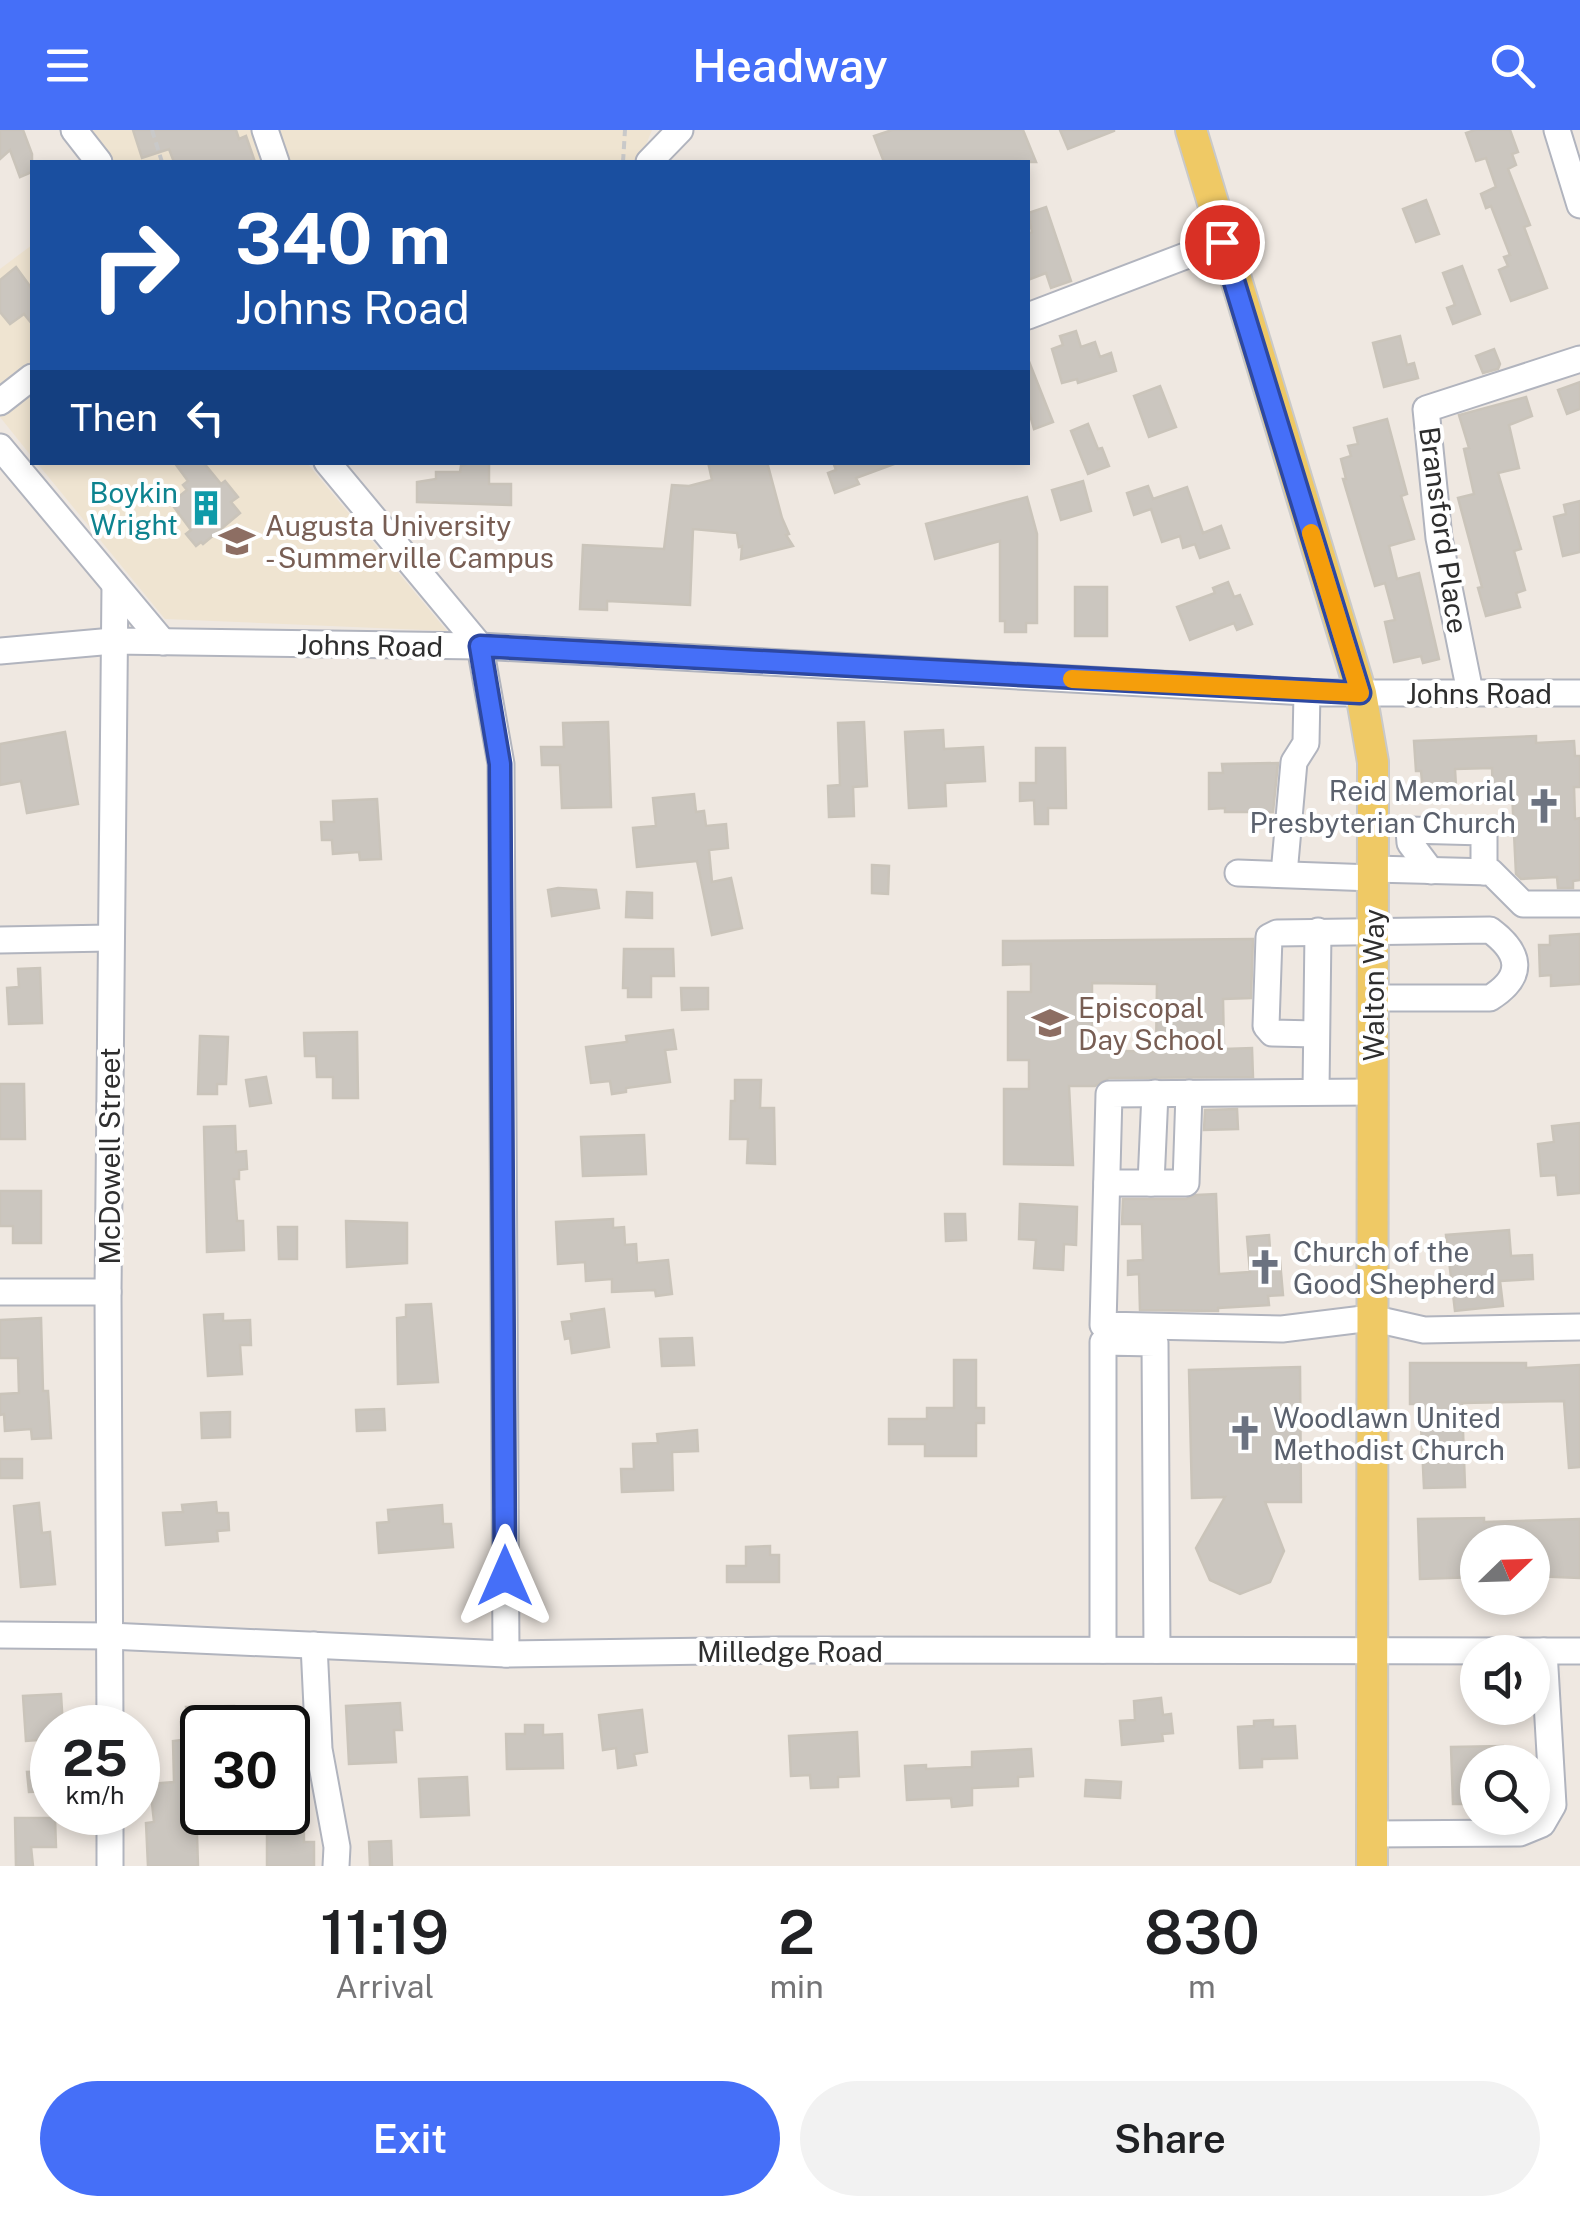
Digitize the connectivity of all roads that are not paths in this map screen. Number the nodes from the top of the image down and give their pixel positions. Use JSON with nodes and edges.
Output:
{"nodes":[{"id":1,"x":74,"y":130,"type":"edge"},
{"id":2,"x":264,"y":130,"type":"edge"},
{"id":3,"x":680,"y":130,"type":"edge"},
{"id":4,"x":1191,"y":130,"type":"edge"},
{"id":5,"x":1557,"y":130,"type":"edge"},
{"id":6,"x":97,"y":160,"type":"edge"},
{"id":7,"x":275,"y":160,"type":"edge"},
{"id":8,"x":652,"y":160,"type":"edge"},
{"id":9,"x":1580,"y":205,"type":"edge"},
{"id":10,"x":1222,"y":242,"type":"junction"},
{"id":11,"x":1030,"y":315,"type":"edge"},
{"id":12,"x":1580,"y":358,"type":"edge"},
{"id":13,"x":30,"y":379,"type":"edge"},
{"id":14,"x":0,"y":402,"type":"edge"},
{"id":15,"x":0,"y":447,"type":"edge"},
{"id":16,"x":329,"y":465,"type":"edge"},
{"id":17,"x":115,"y":585,"type":"junction"},
{"id":18,"x":113,"y":641,"type":"junction"},
{"id":19,"x":163,"y":642,"type":"junction"},
{"id":20,"x":480,"y":646,"type":"junction"},
{"id":21,"x":0,"y":651,"type":"edge"},
{"id":22,"x":1307,"y":692,"type":"junction"},
{"id":23,"x":1470,"y":692,"type":"junction"},
{"id":24,"x":1360,"y":693,"type":"junction"},
{"id":25,"x":1580,"y":694,"type":"edge"},
{"id":26,"x":1431,"y":871,"type":"junction"},
{"id":27,"x":1484,"y":872,"type":"junction"},
{"id":28,"x":1238,"y":873,"type":"dead end"},
{"id":29,"x":1284,"y":874,"type":"junction"},
{"id":30,"x":1373,"y":874,"type":"junction"},
{"id":31,"x":1580,"y":904,"type":"edge"},
{"id":32,"x":1373,"y":930,"type":"junction"},
{"id":33,"x":1318,"y":932,"type":"junction"},
{"id":34,"x":110,"y":938,"type":"junction"},
{"id":35,"x":0,"y":940,"type":"edge"},
{"id":36,"x":1373,"y":998,"type":"junction"},
{"id":37,"x":1316,"y":1034,"type":"junction"},
{"id":38,"x":1316,"y":1091,"type":"junction"},
{"id":39,"x":1373,"y":1092,"type":"junction"},
{"id":40,"x":1155,"y":1093,"type":"junction"},
{"id":41,"x":1190,"y":1093,"type":"junction"},
{"id":42,"x":1107,"y":1183,"type":"junction"},
{"id":43,"x":1151,"y":1183,"type":"junction"},
{"id":44,"x":0,"y":1292,"type":"edge"},
{"id":45,"x":108,"y":1292,"type":"junction"},
{"id":46,"x":1371,"y":1318,"type":"junction"},
{"id":47,"x":1580,"y":1327,"type":"edge"},
{"id":48,"x":1103,"y":1333,"type":"junction"},
{"id":49,"x":0,"y":1635,"type":"edge"},
{"id":50,"x":109,"y":1636,"type":"junction"},
{"id":51,"x":314,"y":1646,"type":"junction"},
{"id":52,"x":1103,"y":1650,"type":"junction"},
{"id":53,"x":1157,"y":1650,"type":"junction"},
{"id":54,"x":1460,"y":1651,"type":"edge"},
{"id":55,"x":1550,"y":1651,"type":"edge"},
{"id":56,"x":1580,"y":1651,"type":"edge"},
{"id":57,"x":1372,"y":1652,"type":"junction"},
{"id":58,"x":506,"y":1654,"type":"junction"},
{"id":59,"x":110,"y":1705,"type":"edge"},
{"id":60,"x":1548,"y":1725,"type":"edge"},
{"id":61,"x":1372,"y":1834,"type":"junction"},
{"id":62,"x":110,"y":1835,"type":"edge"},
{"id":63,"x":110,"y":1866,"type":"edge"},
{"id":64,"x":336,"y":1866,"type":"edge"},
{"id":65,"x":1372,"y":1866,"type":"edge"}],
"edges":[{"from":1,"to":6,"type":"street"},
{"from":2,"to":7,"type":"street"},
{"from":3,"to":8,"type":"street"},
{"from":4,"to":10,"type":"main road","name":"Walton Way"},
{"from":5,"to":9,"type":"street"},
{"from":10,"to":11,"type":"street"},
{"from":10,"to":24,"type":"main road","name":"Walton Way"},
{"from":12,"to":23,"type":"street","name":"Bransford Place"},
{"from":13,"to":14,"type":"street"},
{"from":15,"to":17,"type":"street"},
{"from":16,"to":20,"type":"street"},
{"from":17,"to":18,"type":"street","name":"McDowell Street"},
{"from":17,"to":19,"type":"street"},
{"from":18,"to":19,"type":"street","name":"Johns Road"},
{"from":18,"to":21,"type":"street","name":"Johns Road"},
{"from":18,"to":34,"type":"street","name":"McDowell Street"},
{"from":19,"to":20,"type":"street","name":"Johns Road"},
{"from":20,"to":22,"type":"street","name":"Johns Road"},
{"from":20,"to":58,"type":"street"},
{"from":22,"to":24,"type":"street","name":"Johns Road"},
{"from":22,"to":29,"type":"street"},
{"from":23,"to":24,"type":"street","name":"Johns Road"},
{"from":23,"to":25,"type":"street","name":"Johns Road"},
{"from":24,"to":30,"type":"main road","name":"Walton Way"},
{"from":26,"to":27,"type":"street"},
{"from":26,"to":27,"type":"street"},
{"from":26,"to":30,"type":"street"},
{"from":27,"to":31,"type":"street"},
{"from":28,"to":29,"type":"street"},
{"from":29,"to":30,"type":"street"},
{"from":30,"to":32,"type":"main road","name":"Walton Way"},
{"from":32,"to":33,"type":"street"},
{"from":32,"to":36,"type":"main road","name":"Walton Way"},
{"from":32,"to":36,"type":"street"},
{"from":33,"to":37,"type":"street"},
{"from":33,"to":37,"type":"street"},
{"from":34,"to":35,"type":"street"},
{"from":34,"to":45,"type":"street","name":"McDowell Street"},
{"from":36,"to":39,"type":"main road","name":"Walton Way"},
{"from":37,"to":38,"type":"street"},
{"from":38,"to":39,"type":"street"},
{"from":38,"to":41,"type":"street"},
{"from":39,"to":46,"type":"main road","name":"Walton Way"},
{"from":40,"to":41,"type":"street"},
{"from":40,"to":42,"type":"street"},
{"from":40,"to":43,"type":"street"},
{"from":41,"to":43,"type":"street"},
{"from":42,"to":43,"type":"street"},
{"from":42,"to":48,"type":"street"},
{"from":44,"to":45,"type":"street"},
{"from":45,"to":50,"type":"street","name":"McDowell Street"},
{"from":46,"to":47,"type":"street"},
{"from":46,"to":48,"type":"street"},
{"from":46,"to":57,"type":"main road","name":"Walton Way"},
{"from":48,"to":52,"type":"street"},
{"from":48,"to":53,"type":"street"},
{"from":49,"to":50,"type":"street","name":"Milledge Road"},
{"from":50,"to":51,"type":"street","name":"Milledge Road"},
{"from":50,"to":59,"type":"street","name":"McDowell Street"},
{"from":51,"to":58,"type":"street","name":"Milledge Road"},
{"from":51,"to":64,"type":"street"},
{"from":52,"to":53,"type":"street","name":"Milledge Road"},
{"from":52,"to":58,"type":"street","name":"Milledge Road"},
{"from":53,"to":57,"type":"street","name":"Milledge Road"},
{"from":54,"to":57,"type":"street","name":"Milledge Road"},
{"from":55,"to":56,"type":"street","name":"Milledge Road"},
{"from":57,"to":61,"type":"main road","name":"Walton Way"},
{"from":60,"to":61,"type":"street"},
{"from":61,"to":65,"type":"main road","name":"Walton Way"},
{"from":62,"to":63,"type":"street"}]}
